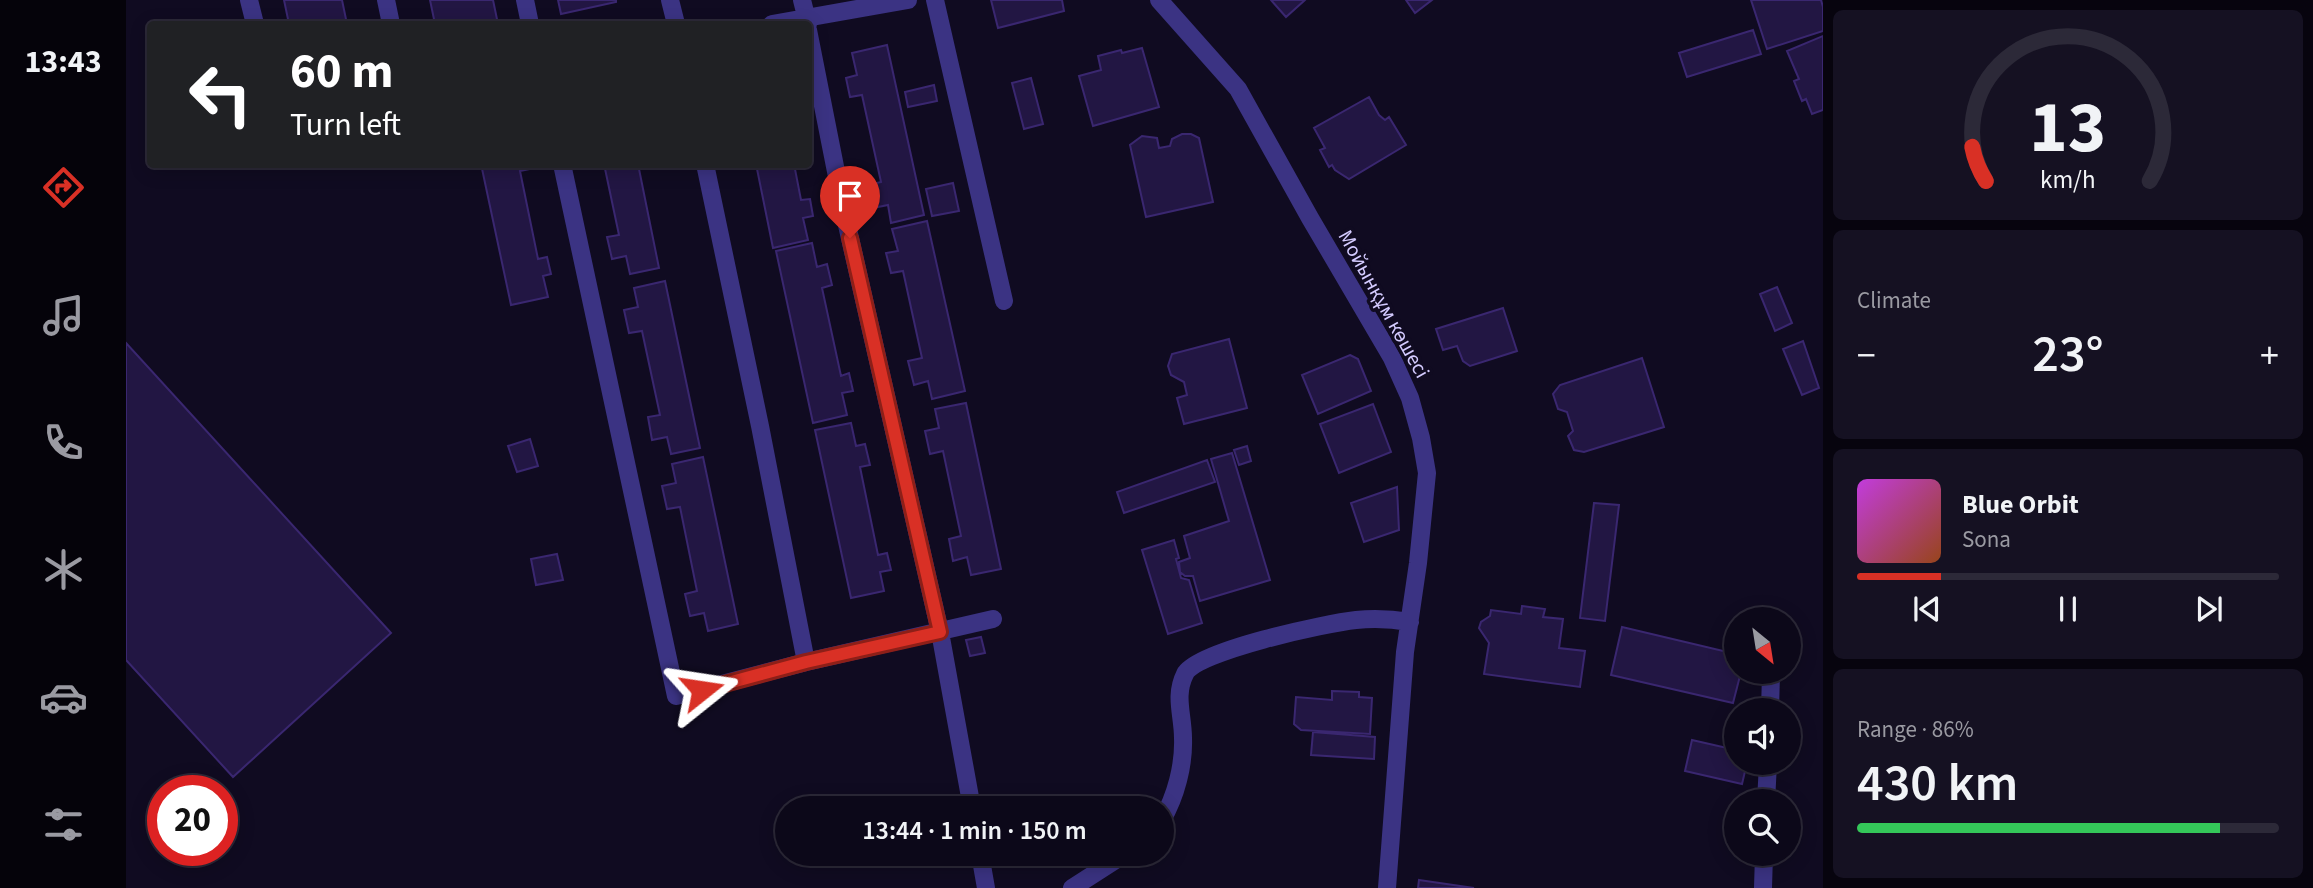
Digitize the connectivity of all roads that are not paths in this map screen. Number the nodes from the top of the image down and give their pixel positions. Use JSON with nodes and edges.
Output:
{"nodes":[{"id":1,"x":250,"y":0,"type":"edge"},
{"id":2,"x":386,"y":0,"type":"edge"},
{"id":3,"x":524,"y":0,"type":"edge"},
{"id":4,"x":670,"y":0,"type":"edge"},
{"id":5,"x":908,"y":0,"type":"edge"},
{"id":6,"x":935,"y":0,"type":"edge"},
{"id":7,"x":1159,"y":0,"type":"edge"},
{"id":8,"x":806,"y":18,"type":"edge"},
{"id":9,"x":255,"y":21,"type":"edge"},
{"id":10,"x":390,"y":21,"type":"edge"},
{"id":11,"x":529,"y":21,"type":"edge"},
{"id":12,"x":675,"y":21,"type":"edge"},
{"id":13,"x":812,"y":49,"type":"edge"},
{"id":14,"x":563,"y":168,"type":"edge"},
{"id":15,"x":706,"y":168,"type":"edge"},
{"id":16,"x":1004,"y":301,"type":"dead end"},
{"id":17,"x":993,"y":619,"type":"dead end"},
{"id":18,"x":1410,"y":622,"type":"junction"},
{"id":19,"x":940,"y":632,"type":"junction"},
{"id":20,"x":806,"y":662,"type":"junction"},
{"id":21,"x":970,"y":796,"type":"edge"},
{"id":22,"x":1173,"y":796,"type":"edge"},
{"id":23,"x":982,"y":866,"type":"edge"},
{"id":24,"x":1106,"y":866,"type":"edge"},
{"id":25,"x":1764,"y":866,"type":"edge"},
{"id":26,"x":986,"y":888,"type":"edge"},
{"id":27,"x":1072,"y":888,"type":"edge"},
{"id":28,"x":1387,"y":888,"type":"edge"},
{"id":29,"x":1763,"y":888,"type":"edge"}],
"edges":[{"from":1,"to":9,"type":"street"},
{"from":2,"to":10,"type":"street"},
{"from":3,"to":11,"type":"street"},
{"from":4,"to":12,"type":"street"},
{"from":5,"to":8,"type":"street"},
{"from":6,"to":16,"type":"street"},
{"from":7,"to":18,"type":"street","name":"Мойынқұм көшесі"},
{"from":13,"to":19,"type":"street"},
{"from":14,"to":20,"type":"street"},
{"from":15,"to":20,"type":"street"},
{"from":17,"to":19,"type":"street"},
{"from":18,"to":22,"type":"street"},
{"from":18,"to":28,"type":"street","name":"Мойынқұм көшесі"},
{"from":19,"to":20,"type":"street"},
{"from":19,"to":21,"type":"street"},
{"from":23,"to":26,"type":"street"},
{"from":24,"to":27,"type":"street"},
{"from":25,"to":29,"type":"street"}]}
